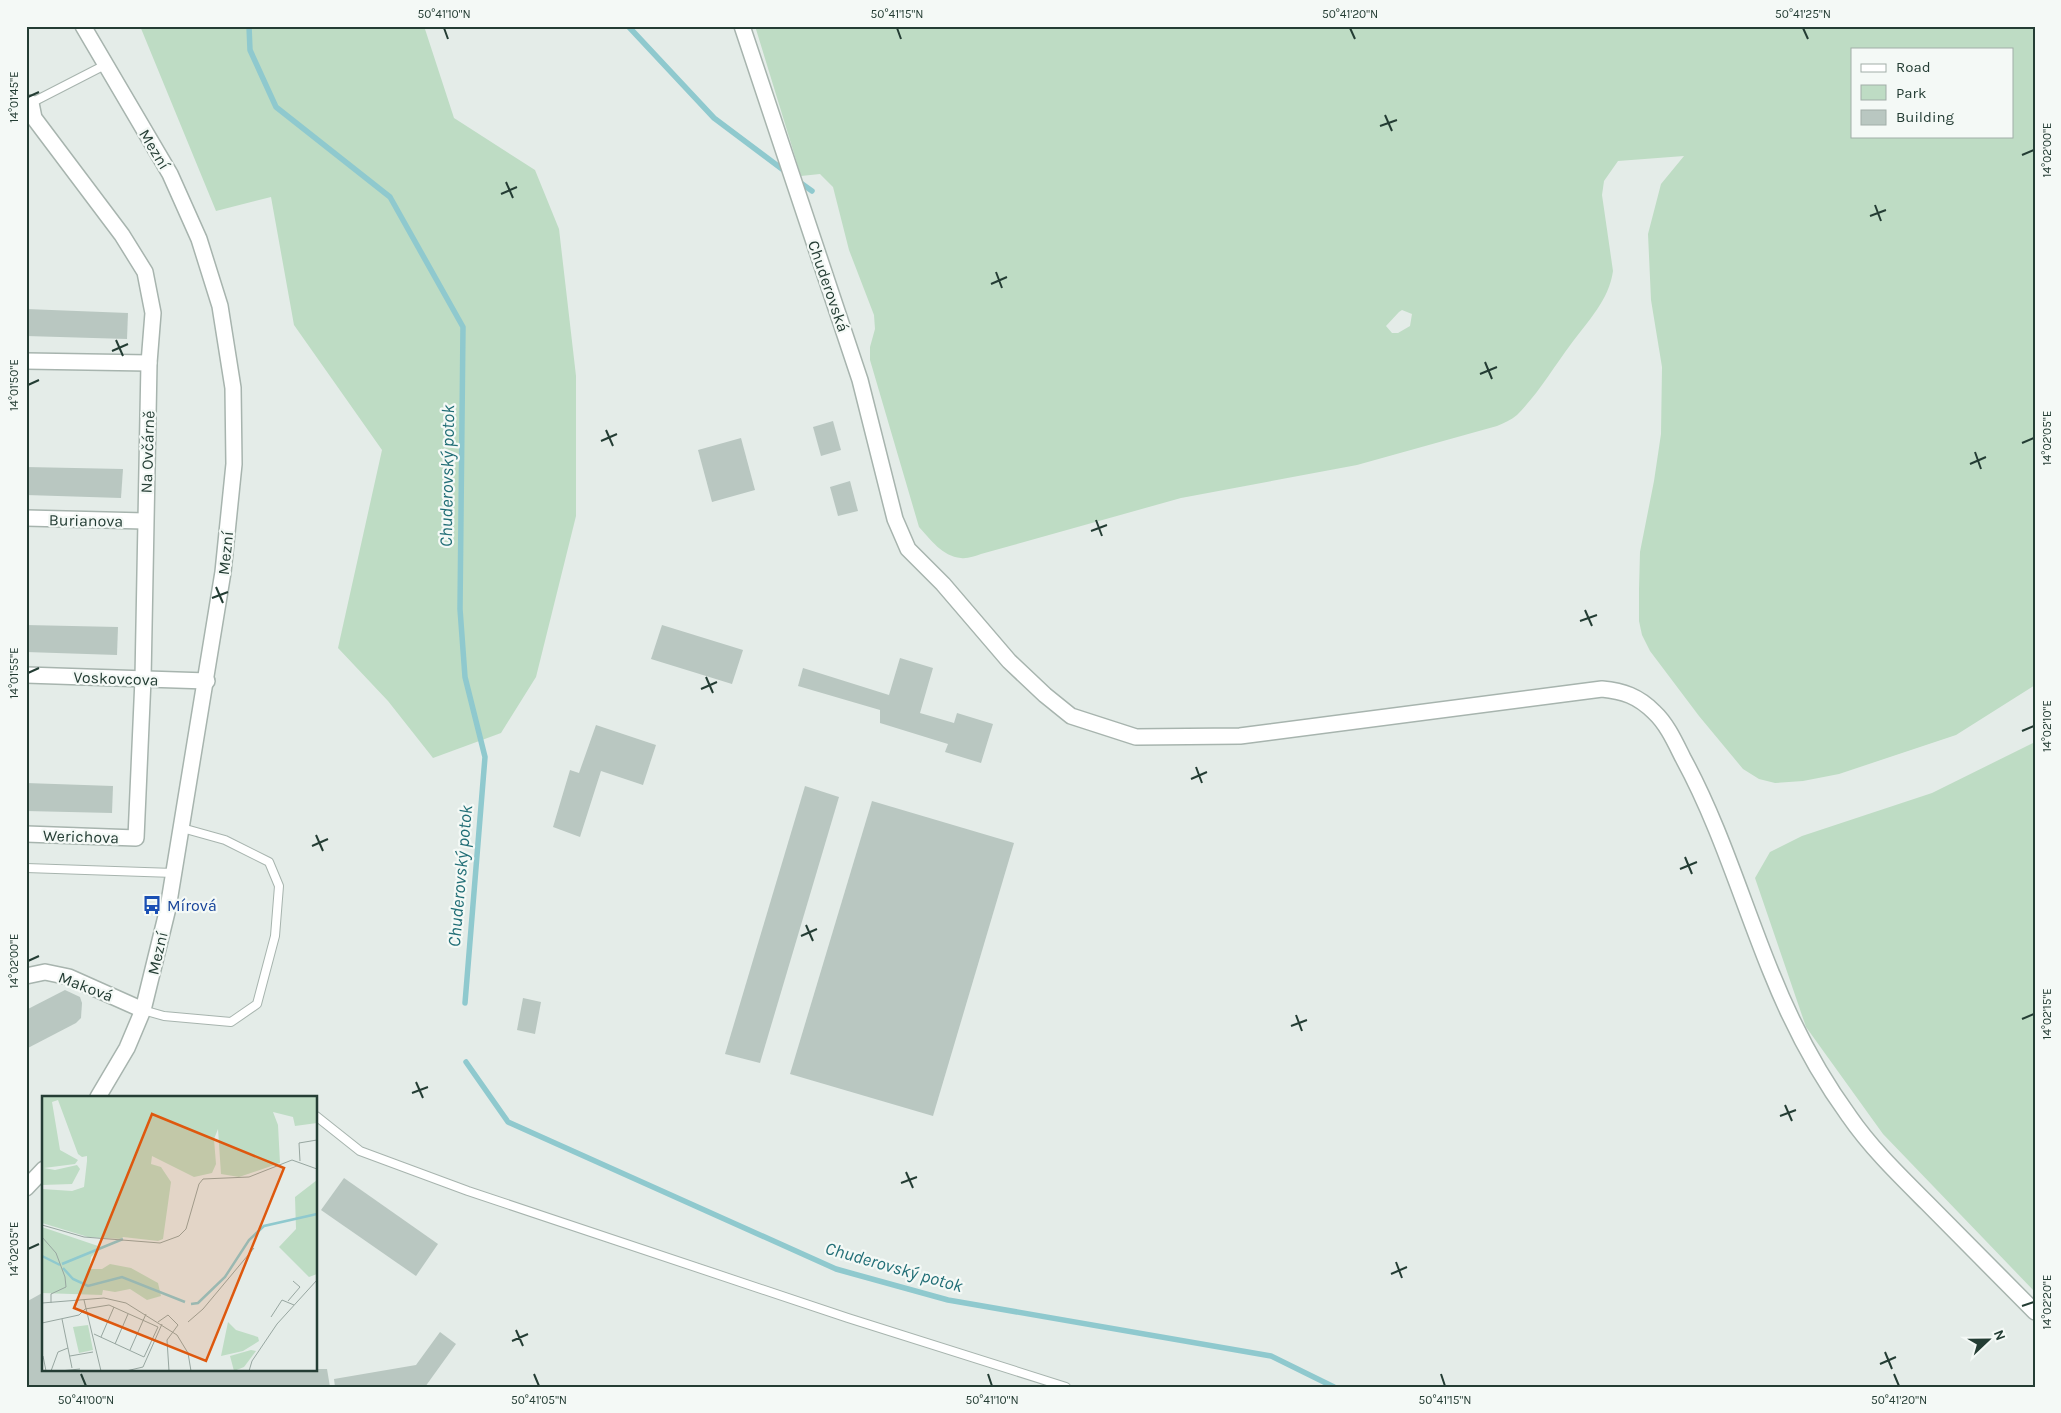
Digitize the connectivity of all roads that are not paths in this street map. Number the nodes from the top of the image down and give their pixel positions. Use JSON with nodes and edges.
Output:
{"nodes":[{"id":1,"x":83,"y":26,"type":"edge"},
{"id":2,"x":742,"y":26,"type":"edge"},
{"id":3,"x":105,"y":65,"type":"junction"},
{"id":4,"x":28,"y":106,"type":"edge"},
{"id":5,"x":26,"y":361,"type":"edge"},
{"id":6,"x":149,"y":363,"type":"junction"},
{"id":7,"x":26,"y":518,"type":"edge"},
{"id":8,"x":145,"y":521,"type":"junction"},
{"id":9,"x":26,"y":675,"type":"edge"},
{"id":10,"x":143,"y":679,"type":"junction"},
{"id":11,"x":206,"y":682,"type":"junction"},
{"id":12,"x":182,"y":828,"type":"junction"},
{"id":13,"x":26,"y":834,"type":"edge"},
{"id":14,"x":136,"y":838,"type":"joint"},
{"id":15,"x":26,"y":868,"type":"edge"},
{"id":16,"x":174,"y":873,"type":"junction"},
{"id":17,"x":26,"y":976,"type":"edge"},
{"id":18,"x":143,"y":1010,"type":"junction"},
{"id":19,"x":99,"y":1096,"type":"edge"},
{"id":20,"x":318,"y":1118,"type":"edge"},
{"id":21,"x":42,"y":1171,"type":"edge"},
{"id":22,"x":26,"y":1188,"type":"edge"},
{"id":23,"x":2035,"y":1312,"type":"edge"},
{"id":24,"x":1066,"y":1387,"type":"edge"}],
"edges":[{"from":1,"to":3,"type":"street","name":"Mezní"},
{"from":2,"to":23,"type":"street","name":"Chuderovská"},
{"from":3,"to":4,"type":"lane"},
{"from":3,"to":11,"type":"street","name":"Mezní"},
{"from":4,"to":6,"type":"street","name":"Na Ovčárně"},
{"from":5,"to":6,"type":"street"},
{"from":6,"to":8,"type":"street","name":"Na Ovčárně"},
{"from":7,"to":8,"type":"street","name":"Burianova"},
{"from":8,"to":10,"type":"street","name":"Na Ovčárně"},
{"from":9,"to":10,"type":"street","name":"Voskovcova"},
{"from":10,"to":11,"type":"street","name":"Voskovcova"},
{"from":10,"to":14,"type":"street","name":"Na Ovčárně"},
{"from":11,"to":12,"type":"street","name":"Mezní"},
{"from":12,"to":16,"type":"street","name":"Mezní"},
{"from":12,"to":18,"type":"lane"},
{"from":13,"to":14,"type":"street","name":"Werichova"},
{"from":15,"to":16,"type":"lane"},
{"from":16,"to":18,"type":"street","name":"Mezní"},
{"from":17,"to":18,"type":"street","name":"Maková"},
{"from":18,"to":19,"type":"street","name":"Mezní"},
{"from":20,"to":24,"type":"lane"},
{"from":21,"to":22,"type":"street"}]}
